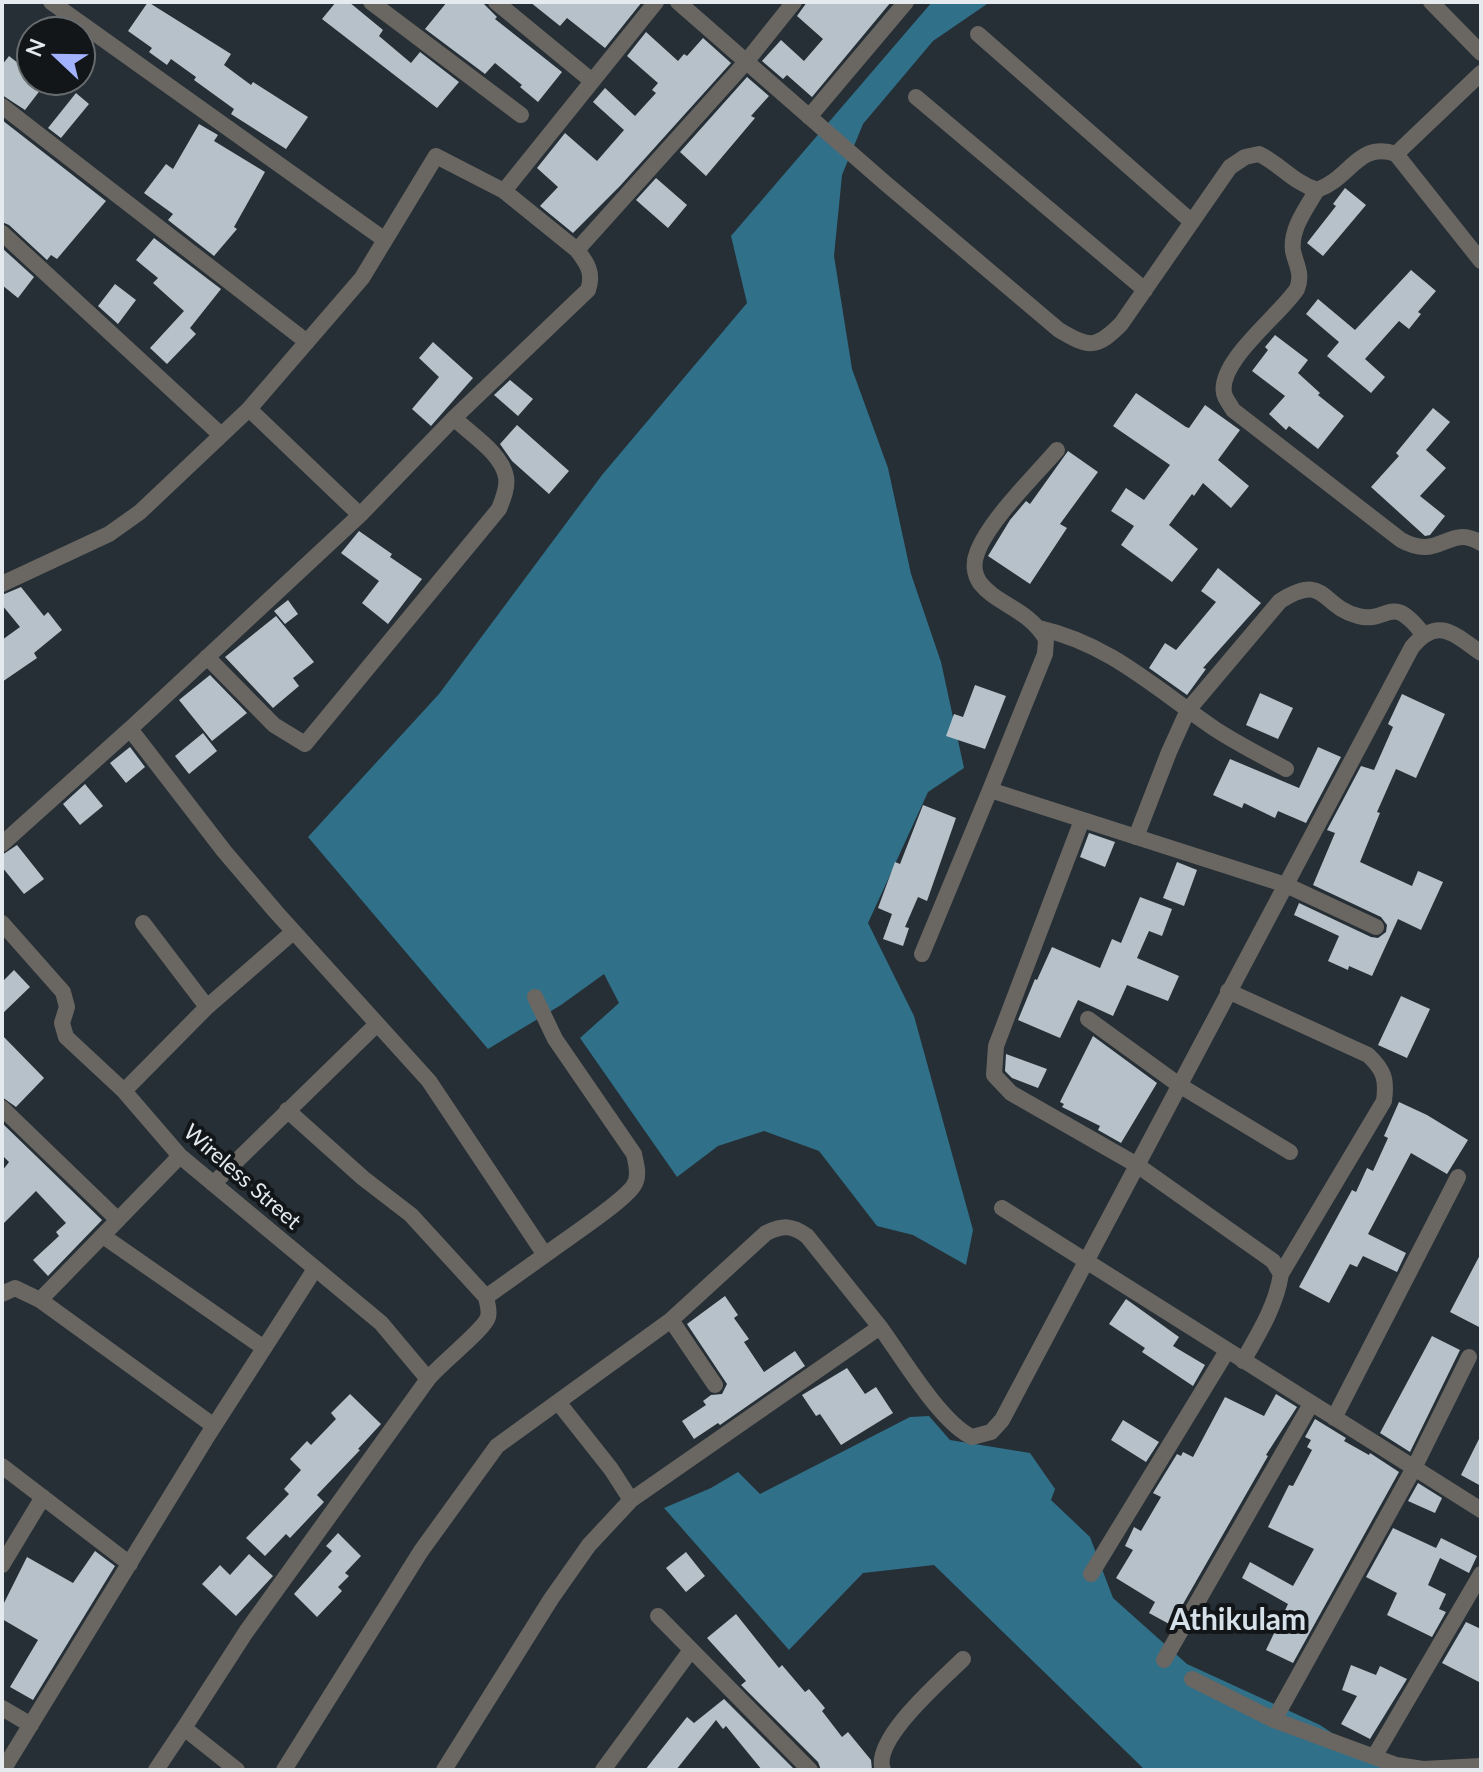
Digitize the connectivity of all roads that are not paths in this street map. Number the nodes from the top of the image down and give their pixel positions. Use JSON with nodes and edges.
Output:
{"nodes":[{"id":1,"x":51,"y":2,"type":"edge"},
{"id":2,"x":371,"y":2,"type":"edge"},
{"id":3,"x":496,"y":2,"type":"edge"},
{"id":4,"x":656,"y":2,"type":"edge"},
{"id":5,"x":678,"y":2,"type":"edge"},
{"id":6,"x":794,"y":2,"type":"edge"},
{"id":7,"x":906,"y":2,"type":"edge"},
{"id":8,"x":1431,"y":2,"type":"edge"},
{"id":9,"x":978,"y":34,"type":"dead end"},
{"id":10,"x":1481,"y":53,"type":"edge"},
{"id":11,"x":746,"y":62,"type":"junction"},
{"id":12,"x":1481,"y":73,"type":"edge"},
{"id":13,"x":592,"y":81,"type":"junction"},
{"id":14,"x":916,"y":97,"type":"dead end"},
{"id":15,"x":2,"y":106,"type":"edge"},
{"id":16,"x":521,"y":115,"type":"dead end"},
{"id":17,"x":809,"y":117,"type":"junction"},
{"id":18,"x":1396,"y":154,"type":"junction"},
{"id":19,"x":1317,"y":190,"type":"junction"},
{"id":20,"x":504,"y":191,"type":"junction"},
{"id":21,"x":1192,"y":222,"type":"junction"},
{"id":22,"x":2,"y":233,"type":"edge"},
{"id":23,"x":385,"y":240,"type":"junction"},
{"id":24,"x":577,"y":250,"type":"junction"},
{"id":25,"x":1481,"y":261,"type":"edge"},
{"id":26,"x":1145,"y":290,"type":"junction"},
{"id":27,"x":307,"y":342,"type":"junction"},
{"id":28,"x":249,"y":409,"type":"junction"},
{"id":29,"x":454,"y":418,"type":"junction"},
{"id":30,"x":221,"y":435,"type":"junction"},
{"id":31,"x":1057,"y":450,"type":"dead end"},
{"id":32,"x":360,"y":515,"type":"junction"},
{"id":33,"x":1481,"y":543,"type":"edge"},
{"id":34,"x":2,"y":584,"type":"edge"},
{"id":35,"x":1039,"y":628,"type":"junction"},
{"id":36,"x":1423,"y":634,"type":"junction"},
{"id":37,"x":1481,"y":653,"type":"edge"},
{"id":38,"x":207,"y":657,"type":"junction"},
{"id":39,"x":1188,"y":710,"type":"junction"},
{"id":40,"x":130,"y":729,"type":"junction"},
{"id":41,"x":1286,"y":769,"type":"dead end"},
{"id":42,"x":990,"y":790,"type":"junction"},
{"id":43,"x":1082,"y":820,"type":"junction"},
{"id":44,"x":1136,"y":837,"type":"junction"},
{"id":45,"x":2,"y":844,"type":"edge"},
{"id":46,"x":1286,"y":885,"type":"junction"},
{"id":47,"x":2,"y":923,"type":"edge"},
{"id":48,"x":143,"y":923,"type":"dead end"},
{"id":49,"x":1376,"y":927,"type":"dead end"},
{"id":50,"x":293,"y":932,"type":"junction"},
{"id":51,"x":922,"y":954,"type":"dead end"},
{"id":52,"x":1228,"y":991,"type":"junction"},
{"id":53,"x":535,"y":997,"type":"dead end"},
{"id":54,"x":207,"y":1007,"type":"junction"},
{"id":55,"x":1088,"y":1019,"type":"dead end"},
{"id":56,"x":377,"y":1024,"type":"junction"},
{"id":57,"x":1179,"y":1085,"type":"junction"},
{"id":58,"x":124,"y":1091,"type":"junction"},
{"id":59,"x":2,"y":1108,"type":"edge"},
{"id":60,"x":287,"y":1110,"type":"junction"},
{"id":61,"x":1290,"y":1152,"type":"dead end"},
{"id":62,"x":180,"y":1156,"type":"junction"},
{"id":63,"x":1137,"y":1165,"type":"junction"},
{"id":64,"x":1458,"y":1177,"type":"dead end"},
{"id":65,"x":213,"y":1184,"type":"junction"},
{"id":66,"x":1002,"y":1208,"type":"dead end"},
{"id":67,"x":118,"y":1220,"type":"junction"},
{"id":68,"x":103,"y":1236,"type":"junction"},
{"id":69,"x":545,"y":1255,"type":"junction"},
{"id":70,"x":1088,"y":1260,"type":"junction"},
{"id":71,"x":315,"y":1269,"type":"junction"},
{"id":72,"x":1281,"y":1274,"type":"junction"},
{"id":73,"x":2,"y":1294,"type":"edge"},
{"id":74,"x":486,"y":1297,"type":"junction"},
{"id":75,"x":40,"y":1300,"type":"junction"},
{"id":76,"x":671,"y":1320,"type":"junction"},
{"id":77,"x":880,"y":1327,"type":"junction"},
{"id":78,"x":264,"y":1348,"type":"junction"},
{"id":79,"x":1227,"y":1351,"type":"junction"},
{"id":80,"x":1469,"y":1357,"type":"dead end"},
{"id":81,"x":1243,"y":1361,"type":"junction"},
{"id":82,"x":428,"y":1379,"type":"junction"},
{"id":83,"x":715,"y":1385,"type":"dead end"},
{"id":84,"x":558,"y":1402,"type":"junction"},
{"id":85,"x":1311,"y":1404,"type":"junction"},
{"id":86,"x":1334,"y":1418,"type":"junction"},
{"id":87,"x":214,"y":1426,"type":"junction"},
{"id":88,"x":2,"y":1466,"type":"edge"},
{"id":89,"x":1414,"y":1468,"type":"junction"},
{"id":90,"x":43,"y":1497,"type":"junction"},
{"id":91,"x":631,"y":1500,"type":"junction"},
{"id":92,"x":1481,"y":1510,"type":"edge"},
{"id":93,"x":130,"y":1564,"type":"junction"},
{"id":94,"x":2,"y":1565,"type":"edge"},
{"id":95,"x":1091,"y":1574,"type":"dead end"},
{"id":96,"x":1481,"y":1574,"type":"edge"},
{"id":97,"x":658,"y":1616,"type":"dead end"},
{"id":98,"x":691,"y":1650,"type":"junction"},
{"id":99,"x":963,"y":1659,"type":"dead end"},
{"id":100,"x":1164,"y":1660,"type":"dead end"},
{"id":101,"x":1192,"y":1679,"type":"dead end"},
{"id":102,"x":2,"y":1708,"type":"edge"},
{"id":103,"x":1274,"y":1720,"type":"junction"},
{"id":104,"x":31,"y":1725,"type":"junction"},
{"id":105,"x":184,"y":1728,"type":"junction"},
{"id":106,"x":1374,"y":1757,"type":"junction"},
{"id":107,"x":1481,"y":1766,"type":"edge"},
{"id":108,"x":3,"y":1770,"type":"edge"},
{"id":109,"x":156,"y":1770,"type":"edge"},
{"id":110,"x":237,"y":1770,"type":"edge"},
{"id":111,"x":284,"y":1770,"type":"edge"},
{"id":112,"x":444,"y":1770,"type":"edge"},
{"id":113,"x":603,"y":1770,"type":"edge"},
{"id":114,"x":810,"y":1770,"type":"edge"},
{"id":115,"x":883,"y":1770,"type":"edge"}],
"edges":[{"from":1,"to":23,"type":"street"},
{"from":2,"to":16,"type":"street"},
{"from":3,"to":13,"type":"street"},
{"from":4,"to":13,"type":"street"},
{"from":5,"to":11,"type":"street"},
{"from":6,"to":11,"type":"street"},
{"from":7,"to":17,"type":"street"},
{"from":8,"to":10,"type":"street"},
{"from":9,"to":21,"type":"street"},
{"from":11,"to":17,"type":"street"},
{"from":11,"to":24,"type":"street"},
{"from":12,"to":18,"type":"street"},
{"from":13,"to":20,"type":"street"},
{"from":14,"to":26,"type":"street"},
{"from":15,"to":27,"type":"street"},
{"from":17,"to":26,"type":"street"},
{"from":18,"to":19,"type":"street"},
{"from":18,"to":25,"type":"street"},
{"from":19,"to":21,"type":"street"},
{"from":19,"to":33,"type":"street"},
{"from":20,"to":23,"type":"street"},
{"from":20,"to":24,"type":"street"},
{"from":21,"to":26,"type":"street"},
{"from":22,"to":30,"type":"street"},
{"from":23,"to":27,"type":"street"},
{"from":24,"to":29,"type":"street"},
{"from":27,"to":28,"type":"street"},
{"from":28,"to":30,"type":"street"},
{"from":28,"to":32,"type":"street"},
{"from":29,"to":32,"type":"street"},
{"from":29,"to":38,"type":"street"},
{"from":30,"to":34,"type":"street"},
{"from":31,"to":35,"type":"street"},
{"from":32,"to":38,"type":"street"},
{"from":35,"to":39,"type":"street"},
{"from":35,"to":42,"type":"street"},
{"from":36,"to":37,"type":"street"},
{"from":36,"to":39,"type":"street"},
{"from":36,"to":46,"type":"street"},
{"from":38,"to":40,"type":"street"},
{"from":39,"to":41,"type":"street"},
{"from":39,"to":44,"type":"street"},
{"from":40,"to":45,"type":"street"},
{"from":40,"to":50,"type":"street"},
{"from":42,"to":43,"type":"street"},
{"from":42,"to":51,"type":"street"},
{"from":43,"to":44,"type":"street"},
{"from":43,"to":63,"type":"street"},
{"from":44,"to":46,"type":"street"},
{"from":46,"to":49,"type":"street"},
{"from":46,"to":52,"type":"street"},
{"from":47,"to":58,"type":"street","name":"Wireless Street"},
{"from":48,"to":54,"type":"street"},
{"from":50,"to":54,"type":"street"},
{"from":50,"to":56,"type":"street"},
{"from":52,"to":57,"type":"street"},
{"from":52,"to":72,"type":"street"},
{"from":53,"to":69,"type":"street"},
{"from":54,"to":58,"type":"street"},
{"from":55,"to":57,"type":"street"},
{"from":56,"to":60,"type":"street"},
{"from":56,"to":69,"type":"street"},
{"from":57,"to":61,"type":"street"},
{"from":57,"to":63,"type":"street"},
{"from":58,"to":62,"type":"street","name":"Wireless Street"},
{"from":59,"to":67,"type":"street"},
{"from":60,"to":65,"type":"street"},
{"from":60,"to":74,"type":"street"},
{"from":62,"to":65,"type":"street","name":"Wireless Street"},
{"from":62,"to":67,"type":"street"},
{"from":63,"to":70,"type":"street"},
{"from":63,"to":72,"type":"street"},
{"from":64,"to":86,"type":"street"},
{"from":65,"to":71,"type":"street","name":"Wireless Street"},
{"from":66,"to":70,"type":"street"},
{"from":67,"to":68,"type":"street"},
{"from":68,"to":75,"type":"street"},
{"from":68,"to":78,"type":"street"},
{"from":69,"to":74,"type":"street"},
{"from":70,"to":77,"type":"street"},
{"from":70,"to":79,"type":"street"},
{"from":71,"to":78,"type":"street"},
{"from":71,"to":82,"type":"street","name":"Wireless Street"},
{"from":72,"to":81,"type":"street"},
{"from":73,"to":75,"type":"street"},
{"from":74,"to":82,"type":"street"},
{"from":75,"to":87,"type":"street"},
{"from":76,"to":77,"type":"street"},
{"from":76,"to":83,"type":"street"},
{"from":76,"to":84,"type":"street"},
{"from":77,"to":91,"type":"street"},
{"from":78,"to":87,"type":"street"},
{"from":79,"to":81,"type":"street"},
{"from":79,"to":95,"type":"street"},
{"from":80,"to":89,"type":"street"},
{"from":81,"to":85,"type":"street"},
{"from":82,"to":105,"type":"street"},
{"from":84,"to":91,"type":"street"},
{"from":84,"to":111,"type":"street"},
{"from":85,"to":86,"type":"street"},
{"from":85,"to":100,"type":"street"},
{"from":86,"to":89,"type":"street"},
{"from":87,"to":93,"type":"street"},
{"from":88,"to":90,"type":"street"},
{"from":89,"to":92,"type":"street"},
{"from":89,"to":103,"type":"street"},
{"from":90,"to":93,"type":"street"},
{"from":90,"to":94,"type":"street"},
{"from":91,"to":112,"type":"street"},
{"from":93,"to":104,"type":"street"},
{"from":96,"to":106,"type":"street"},
{"from":97,"to":98,"type":"street"},
{"from":98,"to":113,"type":"street"},
{"from":98,"to":114,"type":"street"},
{"from":99,"to":115,"type":"street"},
{"from":101,"to":103,"type":"street"},
{"from":102,"to":104,"type":"street"},
{"from":103,"to":106,"type":"street"},
{"from":104,"to":108,"type":"street"},
{"from":105,"to":109,"type":"street"},
{"from":105,"to":110,"type":"street"},
{"from":106,"to":107,"type":"street"}]}
